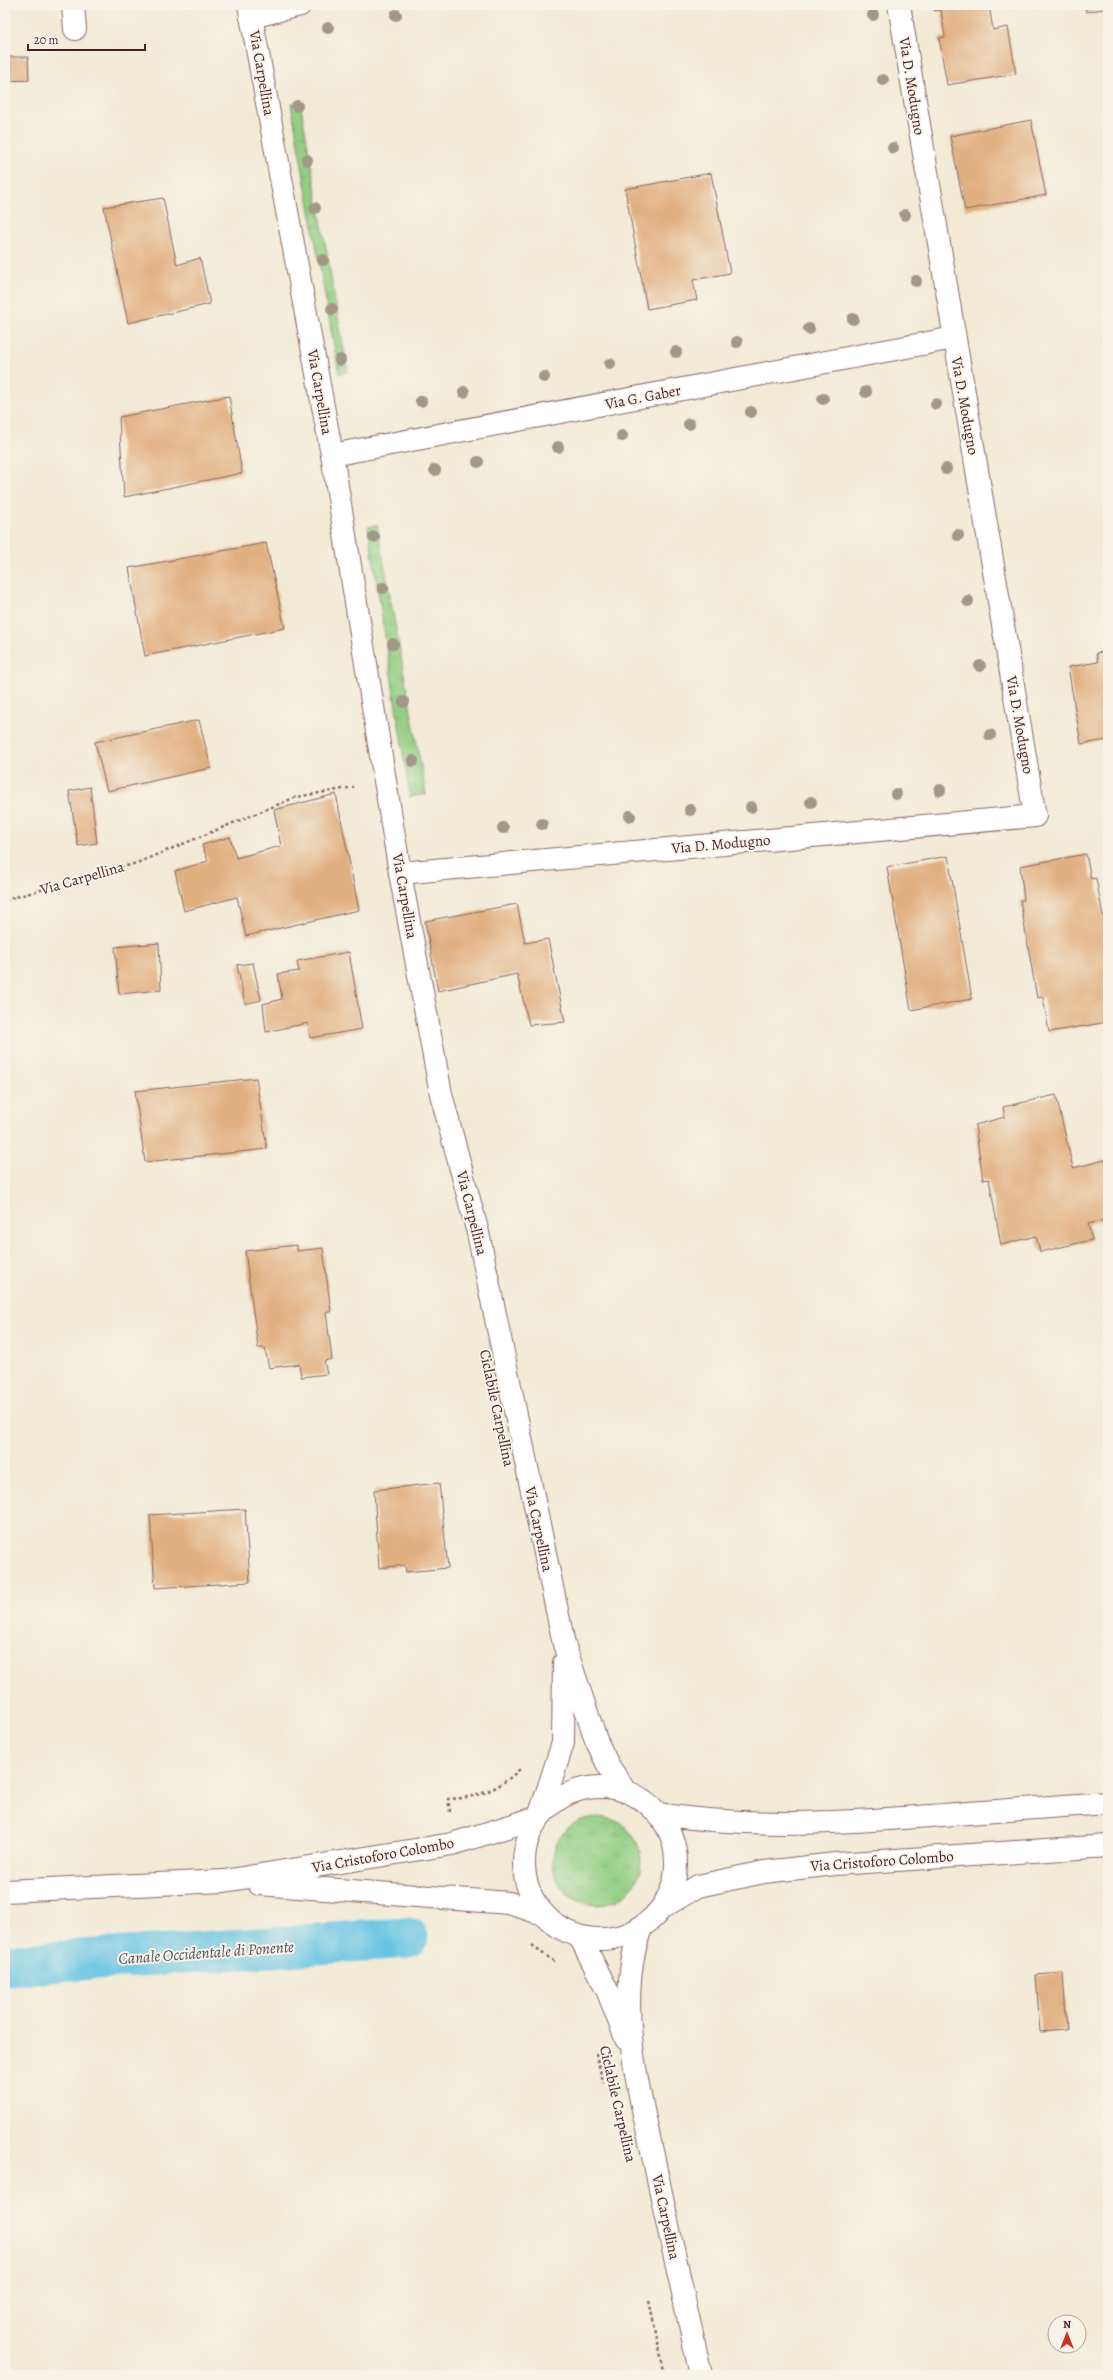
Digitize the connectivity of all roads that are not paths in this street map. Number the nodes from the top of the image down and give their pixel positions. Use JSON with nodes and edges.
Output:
{"nodes":[{"id":1,"x":73,"y":5,"type":"edge"},
{"id":2,"x":300,"y":5,"type":"edge"},
{"id":3,"x":899,"y":5,"type":"edge"},
{"id":4,"x":250,"y":11,"type":"edge"},
{"id":5,"x":75,"y":29,"type":"dead end"},
{"id":6,"x":954,"y":338,"type":"junction"},
{"id":7,"x":332,"y":455,"type":"junction"},
{"id":8,"x":400,"y":873,"type":"junction"},
{"id":9,"x":564,"y":1644,"type":"junction"},
{"id":10,"x":625,"y":1791,"type":"junction"},
{"id":11,"x":1108,"y":1803,"type":"edge"},
{"id":12,"x":659,"y":1814,"type":"junction"},
{"id":13,"x":539,"y":1817,"type":"junction"},
{"id":14,"x":1108,"y":1846,"type":"edge"},
{"id":15,"x":224,"y":1881,"type":"junction"},
{"id":16,"x":5,"y":1892,"type":"edge"},
{"id":17,"x":663,"y":1907,"type":"junction"},
{"id":18,"x":543,"y":1914,"type":"junction"},
{"id":19,"x":641,"y":1928,"type":"junction"},
{"id":20,"x":580,"y":1937,"type":"junction"},
{"id":21,"x":633,"y":2058,"type":"junction"},
{"id":22,"x":701,"y":2375,"type":"edge"}],
"edges":[{"from":1,"to":5,"type":"street"},
{"from":2,"to":4,"type":"street"},
{"from":3,"to":6,"type":"street","name":"Via D. Modugno"},
{"from":4,"to":7,"type":"street","name":"Via Carpellina"},
{"from":6,"to":7,"type":"street","name":"Via G. Gaber"},
{"from":6,"to":8,"type":"street","name":"Via D. Modugno"},
{"from":7,"to":8,"type":"street","name":"Via Carpellina"},
{"from":8,"to":9,"type":"street","name":"Via Carpellina"},
{"from":9,"to":10,"type":"street"},
{"from":9,"to":13,"type":"street"},
{"from":10,"to":12,"type":"street","name":"Via Cristoforo Colombo"},
{"from":10,"to":13,"type":"street","name":"Via Cristoforo Colombo"},
{"from":11,"to":12,"type":"street"},
{"from":12,"to":17,"type":"street","name":"Via Cristoforo Colombo"},
{"from":13,"to":15,"type":"street","name":"Via Cristoforo Colombo"},
{"from":13,"to":18,"type":"street","name":"Via Cristoforo Colombo"},
{"from":14,"to":17,"type":"street","name":"Via Cristoforo Colombo"},
{"from":15,"to":16,"type":"street","name":"Via Cristoforo Colombo"},
{"from":15,"to":18,"type":"street","name":"Via Cristoforo Colombo"},
{"from":17,"to":19,"type":"street","name":"Via Cristoforo Colombo"},
{"from":18,"to":20,"type":"street","name":"Via Cristoforo Colombo"},
{"from":19,"to":20,"type":"street","name":"Via Cristoforo Colombo"},
{"from":19,"to":21,"type":"street","name":"Via Carpellina"},
{"from":20,"to":21,"type":"street","name":"Via Carpellina"},
{"from":21,"to":22,"type":"street","name":"Via Carpellina"}]}
